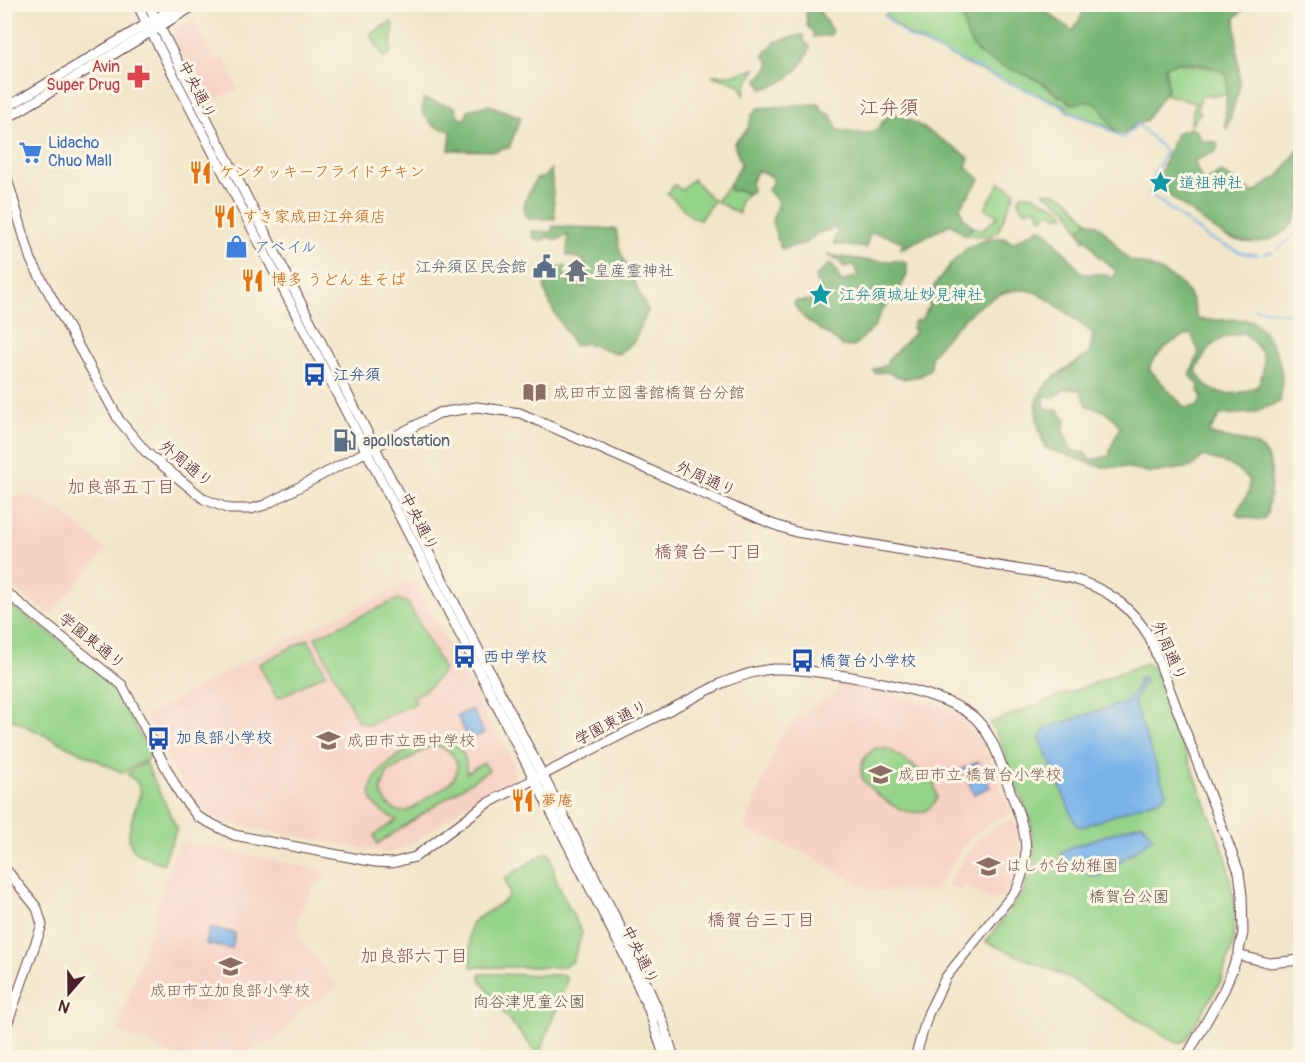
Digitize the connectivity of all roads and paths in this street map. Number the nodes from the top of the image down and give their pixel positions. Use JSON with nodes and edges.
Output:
{"nodes":[{"id":1,"x":136,"y":4,"type":"edge"},
{"id":2,"x":148,"y":4,"type":"edge"},
{"id":3,"x":180,"y":4,"type":"edge"},
{"id":4,"x":197,"y":4,"type":"edge"},
{"id":5,"x":154,"y":25,"type":"junction"},
{"id":6,"x":4,"y":109,"type":"edge"},
{"id":7,"x":4,"y":120,"type":"edge"},
{"id":8,"x":4,"y":168,"type":"edge"},
{"id":9,"x":369,"y":448,"type":"junction"},
{"id":10,"x":4,"y":591,"type":"edge"},
{"id":11,"x":538,"y":777,"type":"junction"},
{"id":12,"x":4,"y":867,"type":"edge"},
{"id":13,"x":1238,"y":955,"type":"junction"},
{"id":14,"x":1300,"y":960,"type":"edge"},
{"id":15,"x":4,"y":1033,"type":"edge"},
{"id":16,"x":665,"y":1058,"type":"edge"},
{"id":17,"x":674,"y":1058,"type":"edge"},
{"id":18,"x":915,"y":1058,"type":"edge"},
{"id":19,"x":1186,"y":1058,"type":"edge"}],
"edges":[{"from":1,"to":5,"type":"street","name":"中央通り"},
{"from":2,"to":5,"type":"street","name":"中央通り"},
{"from":3,"to":5,"type":"street"},
{"from":4,"to":5,"type":"street"},
{"from":5,"to":6,"type":"street"},
{"from":5,"to":7,"type":"street"},
{"from":5,"to":9,"type":"street","name":"中央通り"},
{"from":8,"to":9,"type":"street","name":"外周通り"},
{"from":9,"to":11,"type":"street","name":"中央通り"},
{"from":9,"to":13,"type":"street","name":"外周通り"},
{"from":10,"to":11,"type":"street","name":"学園東通り"},
{"from":11,"to":16,"type":"street","name":"中央通り"},
{"from":11,"to":17,"type":"street","name":"中央通り"},
{"from":11,"to":18,"type":"street","name":"学園東通り"},
{"from":12,"to":15,"type":"street"},
{"from":13,"to":14,"type":"street"},
{"from":13,"to":19,"type":"street","name":"外周通り"}]}
